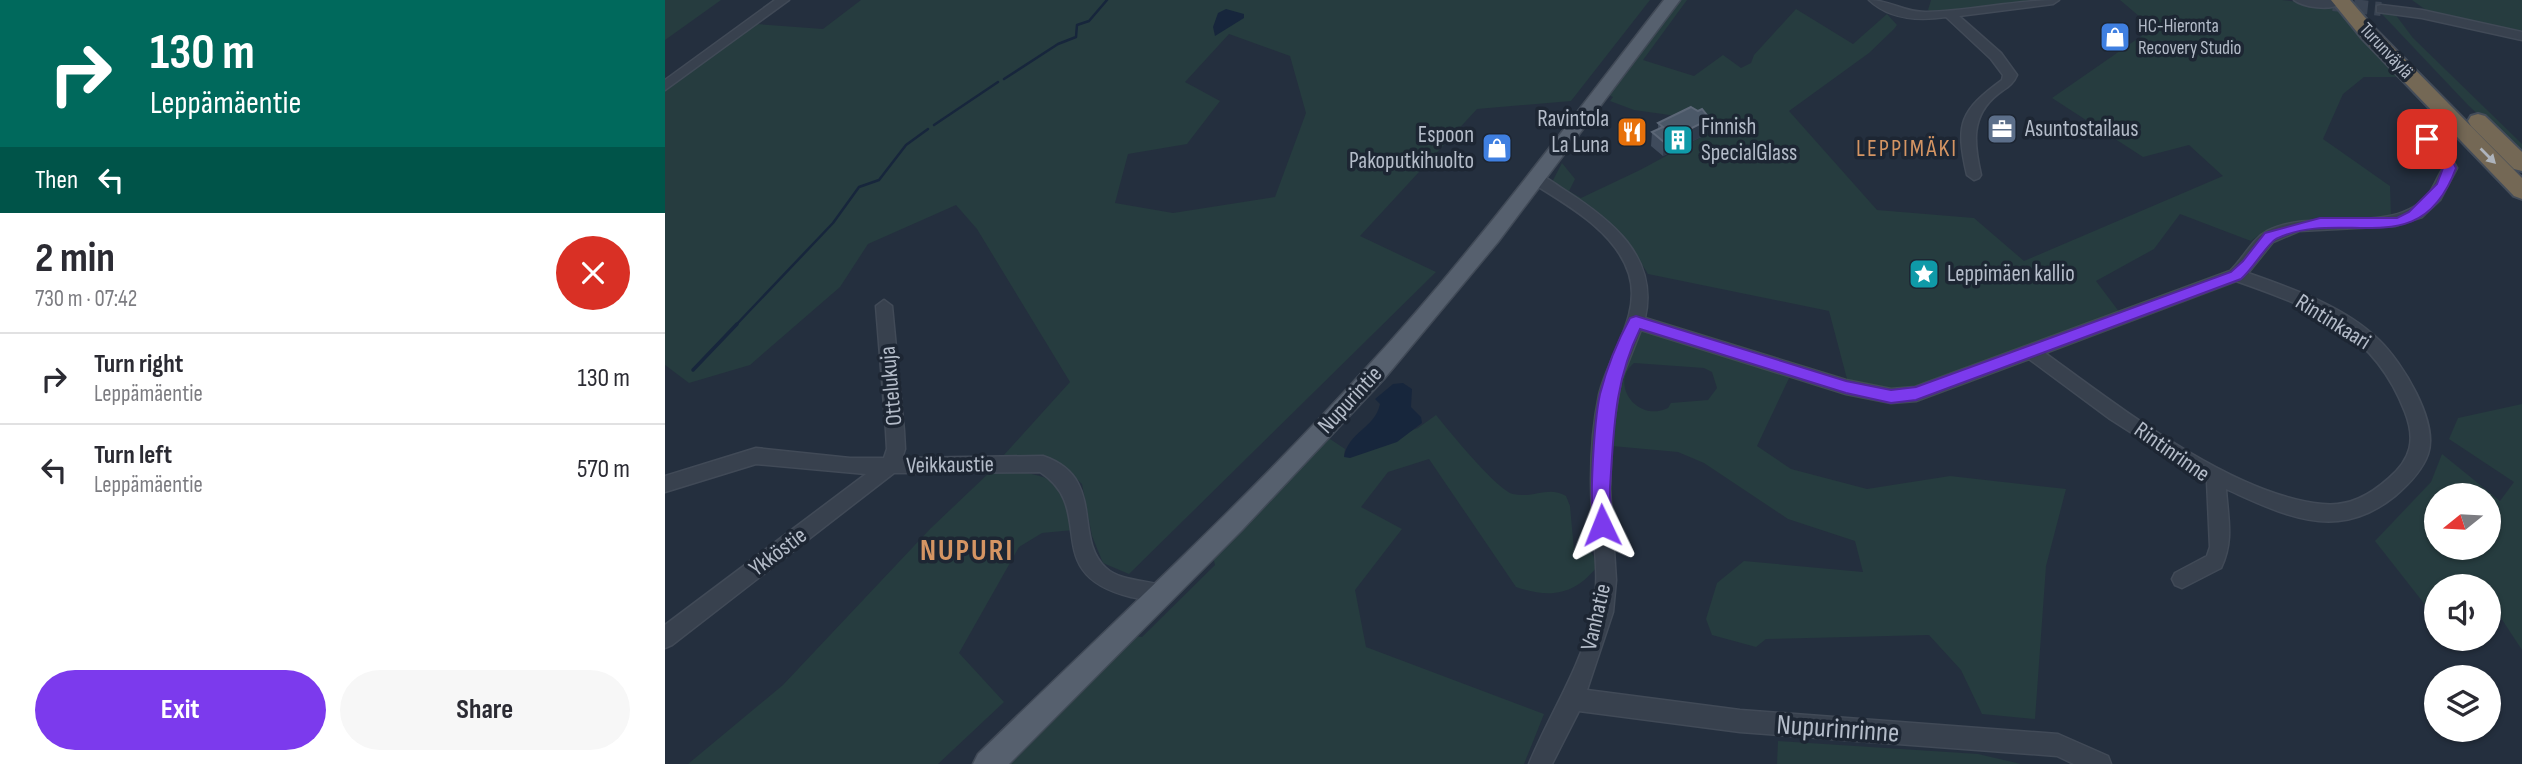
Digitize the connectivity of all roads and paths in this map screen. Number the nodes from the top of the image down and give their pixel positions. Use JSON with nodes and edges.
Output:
{"nodes":[{"id":1,"x":783,"y":0,"type":"edge"},
{"id":2,"x":1672,"y":0,"type":"edge"},
{"id":3,"x":1875,"y":0,"type":"edge"},
{"id":4,"x":2053,"y":0,"type":"edge"},
{"id":5,"x":2300,"y":0,"type":"edge"},
{"id":6,"x":2337,"y":2,"type":"edge"},
{"id":7,"x":2372,"y":5,"type":"edge"},
{"id":8,"x":1949,"y":13,"type":"junction"},
{"id":9,"x":2522,"y":36,"type":"edge"},
{"id":10,"x":665,"y":86,"type":"edge"},
{"id":11,"x":2427,"y":139,"type":"dead end"},
{"id":12,"x":2522,"y":163,"type":"edge"},
{"id":13,"x":1974,"y":175,"type":"dead end"},
{"id":14,"x":1534,"y":178,"type":"junction"},
{"id":15,"x":2522,"y":191,"type":"edge"},
{"id":16,"x":2236,"y":275,"type":"junction"},
{"id":17,"x":884,"y":306,"type":"dead end"},
{"id":18,"x":1636,"y":322,"type":"junction"},
{"id":19,"x":2032,"y":352,"type":"junction"},
{"id":20,"x":890,"y":466,"type":"junction"},
{"id":21,"x":2216,"y":477,"type":"junction"},
{"id":22,"x":665,"y":484,"type":"edge"},
{"id":23,"x":2182,"y":579,"type":"dead end"},
{"id":24,"x":1161,"y":594,"type":"junction"},
{"id":25,"x":665,"y":638,"type":"edge"},
{"id":26,"x":1572,"y":699,"type":"junction"},
{"id":27,"x":988,"y":764,"type":"edge"},
{"id":28,"x":1540,"y":764,"type":"edge"},
{"id":29,"x":2101,"y":764,"type":"edge"}],
"edges":[{"from":1,"to":10,"type":"street"},
{"from":2,"to":14,"type":"main road","name":"Nupurintie"},
{"from":3,"to":8,"type":"street"},
{"from":4,"to":8,"type":"street"},
{"from":5,"to":6,"type":"street"},
{"from":6,"to":15,"type":"highway","name":"Turunväylä","one_way":true},
{"from":7,"to":9,"type":"street"},
{"from":7,"to":12,"type":"highway","name":"Turunväylä"},
{"from":8,"to":13,"type":"street"},
{"from":11,"to":16,"type":"street"},
{"from":14,"to":18,"type":"street","name":"Vanhatie"},
{"from":14,"to":24,"type":"main road","name":"Nupurintie"},
{"from":16,"to":19,"type":"street"},
{"from":16,"to":21,"type":"street","name":"Rintinkaari"},
{"from":17,"to":20,"type":"street","name":"Ottelukuja"},
{"from":18,"to":19,"type":"street"},
{"from":18,"to":26,"type":"street","name":"Vanhatie"},
{"from":19,"to":21,"type":"street","name":"Rintinrinne"},
{"from":20,"to":22,"type":"street","name":"Veikkaustie"},
{"from":20,"to":24,"type":"street","name":"Veikkaustie"},
{"from":20,"to":25,"type":"street","name":"Ykköstie"},
{"from":21,"to":23,"type":"street","name":"Rintinrinne"},
{"from":24,"to":27,"type":"main road","name":"Nupurintie"},
{"from":26,"to":28,"type":"street","name":"Vanhatie"},
{"from":26,"to":29,"type":"street","name":"Nupurinrinne"}]}
